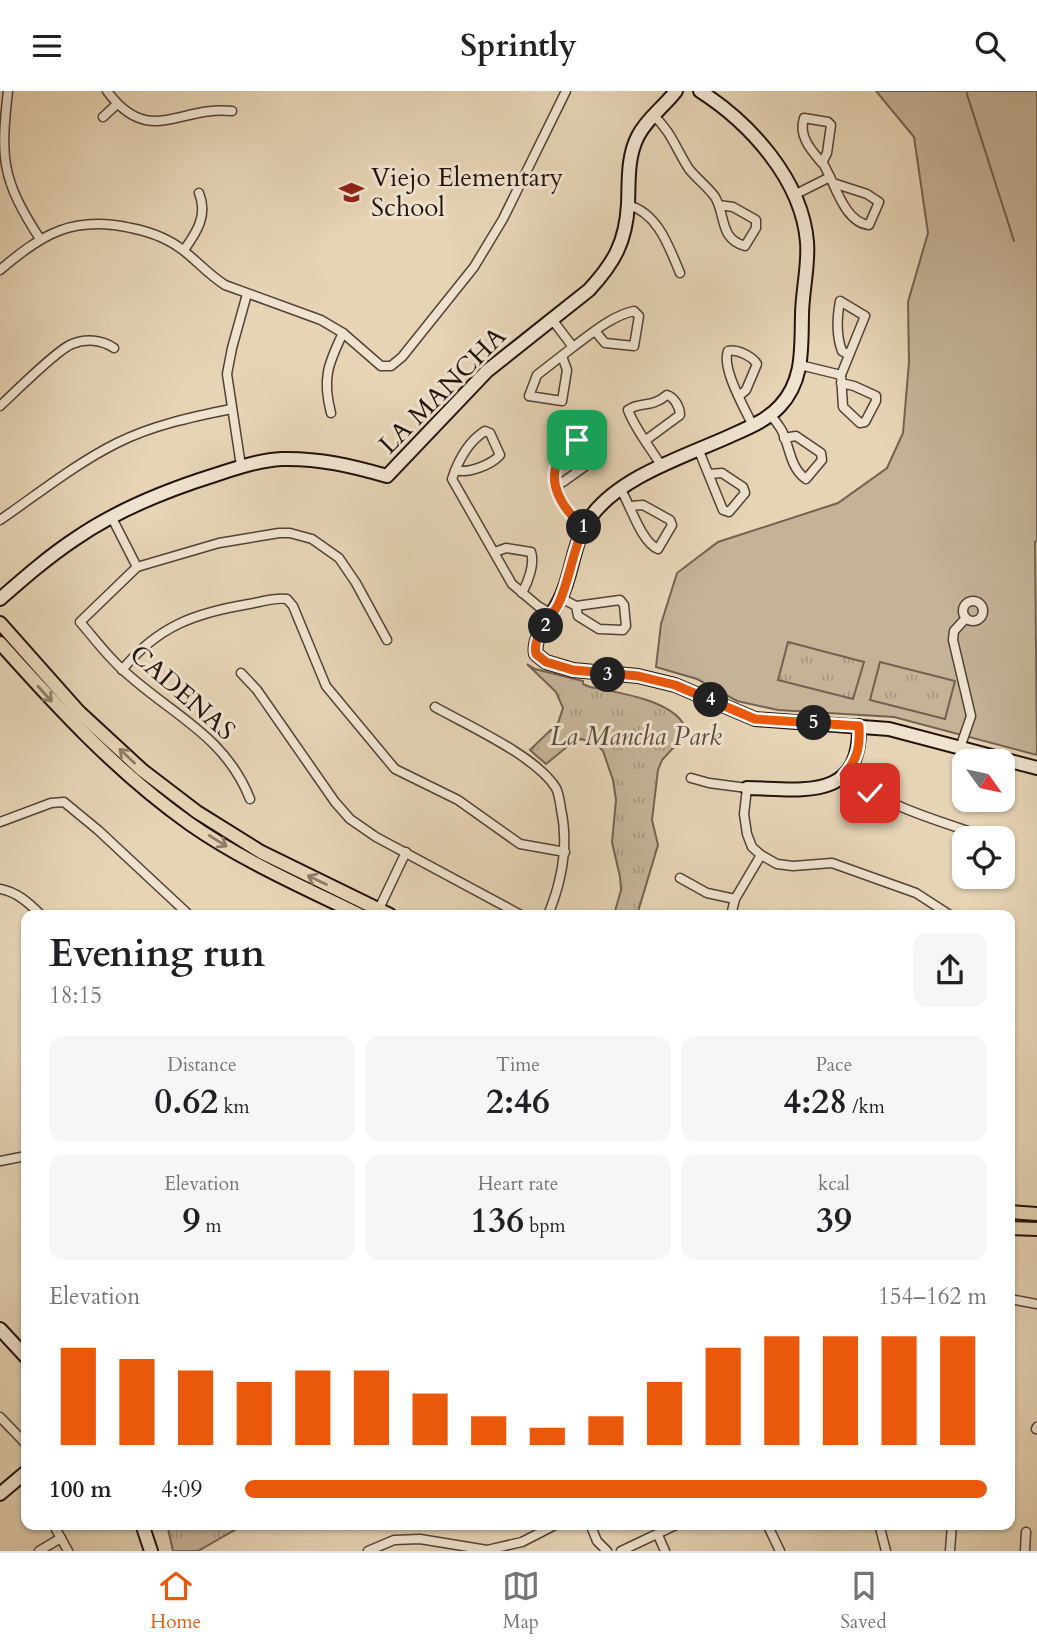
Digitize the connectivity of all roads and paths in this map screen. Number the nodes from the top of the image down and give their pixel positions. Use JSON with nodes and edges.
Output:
{"nodes":[{"id":1,"x":8,"y":91,"type":"edge"},
{"id":2,"x":107,"y":91,"type":"edge"},
{"id":3,"x":566,"y":91,"type":"edge"},
{"id":4,"x":676,"y":91,"type":"edge"},
{"id":5,"x":700,"y":91,"type":"edge"},
{"id":6,"x":117,"y":104,"type":"junction"},
{"id":7,"x":232,"y":111,"type":"dead end"},
{"id":8,"x":653,"y":115,"type":"junction"},
{"id":9,"x":103,"y":117,"type":"dead end"},
{"id":10,"x":1,"y":130,"type":"edge"},
{"id":11,"x":822,"y":163,"type":"junction"},
{"id":12,"x":832,"y":180,"type":"junction"},
{"id":13,"x":199,"y":193,"type":"dead end"},
{"id":14,"x":794,"y":195,"type":"junction"},
{"id":15,"x":628,"y":205,"type":"junction"},
{"id":16,"x":719,"y":205,"type":"junction"},
{"id":17,"x":40,"y":239,"type":"junction"},
{"id":18,"x":184,"y":250,"type":"junction"},
{"id":19,"x":0,"y":270,"type":"edge"},
{"id":20,"x":680,"y":273,"type":"dead end"},
{"id":21,"x":247,"y":294,"type":"junction"},
{"id":22,"x":551,"y":318,"type":"junction"},
{"id":23,"x":596,"y":331,"type":"junction"},
{"id":24,"x":343,"y":333,"type":"junction"},
{"id":25,"x":573,"y":347,"type":"junction"},
{"id":26,"x":114,"y":348,"type":"dead end"},
{"id":27,"x":849,"y":355,"type":"junction"},
{"id":28,"x":562,"y":356,"type":"junction"},
{"id":29,"x":800,"y":365,"type":"junction"},
{"id":30,"x":841,"y":379,"type":"junction"},
{"id":31,"x":739,"y":396,"type":"junction"},
{"id":32,"x":0,"y":406,"type":"edge"},
{"id":33,"x":231,"y":409,"type":"junction"},
{"id":34,"x":331,"y":413,"type":"dead end"},
{"id":35,"x":770,"y":415,"type":"junction"},
{"id":36,"x":753,"y":426,"type":"junction"},
{"id":37,"x":784,"y":438,"type":"junction"},
{"id":38,"x":646,"y":440,"type":"junction"},
{"id":39,"x":699,"y":451,"type":"junction"},
{"id":40,"x":241,"y":466,"type":"junction"},
{"id":41,"x":662,"y":467,"type":"junction"},
{"id":42,"x":455,"y":470,"type":"junction"},
{"id":43,"x":709,"y":474,"type":"junction"},
{"id":44,"x":554,"y":483,"type":"junction"},
{"id":45,"x":620,"y":488,"type":"junction"},
{"id":46,"x":631,"y":506,"type":"junction"},
{"id":47,"x":112,"y":518,"type":"junction"},
{"id":48,"x":0,"y":520,"type":"edge"},
{"id":49,"x":584,"y":527,"type":"junction"},
{"id":50,"x":495,"y":552,"type":"junction"},
{"id":51,"x":137,"y":567,"type":"junction"},
{"id":52,"x":522,"y":593,"type":"junction"},
{"id":53,"x":561,"y":598,"type":"junction"},
{"id":54,"x":0,"y":599,"type":"edge"},
{"id":55,"x":576,"y":606,"type":"junction"},
{"id":56,"x":552,"y":615,"type":"junction"},
{"id":57,"x":965,"y":618,"type":"dead end"},
{"id":58,"x":0,"y":623,"type":"edge"},
{"id":59,"x":387,"y":640,"type":"dead end"},
{"id":60,"x":0,"y":643,"type":"edge"},
{"id":61,"x":122,"y":670,"type":"junction"},
{"id":62,"x":242,"y":673,"type":"dead end"},
{"id":63,"x":435,"y":707,"type":"dead end"},
{"id":64,"x":859,"y":726,"type":"junction"},
{"id":65,"x":960,"y":748,"type":"junction"},
{"id":66,"x":1037,"y":768,"type":"edge"},
{"id":67,"x":844,"y":775,"type":"junction"},
{"id":68,"x":691,"y":778,"type":"dead end"},
{"id":69,"x":747,"y":787,"type":"junction"},
{"id":70,"x":250,"y":799,"type":"dead end"},
{"id":71,"x":0,"y":822,"type":"edge"},
{"id":72,"x":954,"y":826,"type":"edge"},
{"id":73,"x":406,"y":852,"type":"junction"},
{"id":74,"x":565,"y":852,"type":"junction"},
{"id":75,"x":761,"y":855,"type":"junction"},
{"id":76,"x":680,"y":878,"type":"dead end"},
{"id":77,"x":0,"y":889,"type":"edge"},
{"id":78,"x":735,"y":898,"type":"junction"},
{"id":79,"x":36,"y":910,"type":"edge"},
{"id":80,"x":183,"y":910,"type":"edge"},
{"id":81,"x":350,"y":910,"type":"edge"},
{"id":82,"x":376,"y":910,"type":"edge"},
{"id":83,"x":383,"y":910,"type":"edge"},
{"id":84,"x":511,"y":910,"type":"edge"},
{"id":85,"x":550,"y":910,"type":"edge"},
{"id":86,"x":732,"y":910,"type":"edge"},
{"id":87,"x":942,"y":910,"type":"edge"},
{"id":88,"x":21,"y":1157,"type":"edge"},
{"id":89,"x":0,"y":1161,"type":"edge"},
{"id":90,"x":1015,"y":1212,"type":"edge"},
{"id":91,"x":1037,"y":1214,"type":"edge"},
{"id":92,"x":1015,"y":1228,"type":"edge"},
{"id":93,"x":1037,"y":1229,"type":"edge"},
{"id":94,"x":1015,"y":1300,"type":"edge"},
{"id":95,"x":1037,"y":1304,"type":"edge"},
{"id":96,"x":0,"y":1329,"type":"edge"},
{"id":97,"x":21,"y":1352,"type":"edge"},
{"id":98,"x":0,"y":1417,"type":"edge"},
{"id":99,"x":21,"y":1439,"type":"edge"},
{"id":100,"x":21,"y":1476,"type":"edge"},
{"id":101,"x":0,"y":1494,"type":"edge"},
{"id":102,"x":56,"y":1530,"type":"edge"},
{"id":103,"x":144,"y":1530,"type":"edge"},
{"id":104,"x":545,"y":1530,"type":"edge"},
{"id":105,"x":592,"y":1530,"type":"edge"},
{"id":106,"x":667,"y":1530,"type":"edge"},
{"id":107,"x":770,"y":1530,"type":"edge"},
{"id":108,"x":881,"y":1530,"type":"edge"},
{"id":109,"x":952,"y":1530,"type":"edge"},
{"id":110,"x":1026,"y":1532,"type":"dead end"},
{"id":111,"x":658,"y":1535,"type":"junction"},
{"id":112,"x":61,"y":1538,"type":"junction"},
{"id":113,"x":433,"y":1541,"type":"junction"},
{"id":114,"x":40,"y":1551,"type":"edge"},
{"id":115,"x":68,"y":1551,"type":"edge"},
{"id":116,"x":151,"y":1551,"type":"edge"},
{"id":117,"x":368,"y":1551,"type":"edge"},
{"id":118,"x":434,"y":1551,"type":"edge"},
{"id":119,"x":606,"y":1551,"type":"edge"},
{"id":120,"x":621,"y":1551,"type":"edge"},
{"id":121,"x":665,"y":1551,"type":"edge"},
{"id":122,"x":780,"y":1551,"type":"edge"},
{"id":123,"x":886,"y":1551,"type":"edge"},
{"id":124,"x":950,"y":1551,"type":"edge"},
{"id":125,"x":1025,"y":1551,"type":"edge"}],
"edges":[{"from":1,"to":10,"type":"street"},
{"from":2,"to":6,"type":"street"},
{"from":3,"to":24,"type":"street"},
{"from":4,"to":8,"type":"street","name":"LA MANCHA"},
{"from":5,"to":14,"type":"street"},
{"from":6,"to":7,"type":"street"},
{"from":6,"to":9,"type":"street"},
{"from":8,"to":15,"type":"street","name":"LA MANCHA"},
{"from":8,"to":16,"type":"street"},
{"from":10,"to":17,"type":"street"},
{"from":11,"to":11,"type":"street"},
{"from":11,"to":12,"type":"street"},
{"from":12,"to":12,"type":"street"},
{"from":12,"to":14,"type":"street"},
{"from":13,"to":18,"type":"street"},
{"from":14,"to":29,"type":"street"},
{"from":15,"to":20,"type":"street"},
{"from":15,"to":22,"type":"street","name":"LA MANCHA"},
{"from":16,"to":16,"type":"street"},
{"from":17,"to":18,"type":"street"},
{"from":17,"to":19,"type":"street"},
{"from":18,"to":21,"type":"street"},
{"from":21,"to":24,"type":"street"},
{"from":21,"to":33,"type":"street"},
{"from":22,"to":25,"type":"street"},
{"from":22,"to":40,"type":"street","name":"LA MANCHA"},
{"from":23,"to":23,"type":"street"},
{"from":23,"to":25,"type":"street"},
{"from":24,"to":34,"type":"street"},
{"from":25,"to":28,"type":"street"},
{"from":26,"to":32,"type":"street"},
{"from":27,"to":27,"type":"street"},
{"from":27,"to":30,"type":"street"},
{"from":28,"to":28,"type":"street"},
{"from":29,"to":30,"type":"street"},
{"from":29,"to":35,"type":"street"},
{"from":30,"to":30,"type":"street"},
{"from":31,"to":31,"type":"street"},
{"from":31,"to":36,"type":"street"},
{"from":33,"to":40,"type":"street"},
{"from":33,"to":48,"type":"street"},
{"from":35,"to":36,"type":"street"},
{"from":35,"to":37,"type":"street"},
{"from":36,"to":39,"type":"street"},
{"from":37,"to":37,"type":"street"},
{"from":38,"to":38,"type":"street"},
{"from":38,"to":41,"type":"street"},
{"from":39,"to":41,"type":"street"},
{"from":39,"to":43,"type":"street"},
{"from":40,"to":47,"type":"street","name":"LA MANCHA"},
{"from":41,"to":45,"type":"street"},
{"from":42,"to":42,"type":"street"},
{"from":42,"to":50,"type":"street"},
{"from":43,"to":43,"type":"street"},
{"from":44,"to":44,"type":"street"},
{"from":44,"to":49,"type":"street"},
{"from":45,"to":46,"type":"street"},
{"from":45,"to":49,"type":"street"},
{"from":46,"to":46,"type":"street"},
{"from":47,"to":51,"type":"street"},
{"from":47,"to":54,"type":"street","name":"LA MANCHA"},
{"from":49,"to":53,"type":"street"},
{"from":50,"to":52,"type":"street"},
{"from":50,"to":52,"type":"street"},
{"from":51,"to":59,"type":"street"},
{"from":51,"to":61,"type":"street","name":"CADENAS"},
{"from":52,"to":56,"type":"street"},
{"from":53,"to":55,"type":"street"},
{"from":53,"to":56,"type":"street"},
{"from":55,"to":55,"type":"street"},
{"from":56,"to":64,"type":"street"},
{"from":57,"to":65,"type":"street"},
{"from":82,"to":58,"type":"main road","one_way":true},
{"from":60,"to":81,"type":"main road","one_way":true},
{"from":61,"to":70,"type":"street","name":"CADENAS"},
{"from":61,"to":74,"type":"street"},
{"from":62,"to":73,"type":"street"},
{"from":63,"to":74,"type":"street"},
{"from":64,"to":65,"type":"street"},
{"from":64,"to":67,"type":"street"},
{"from":65,"to":66,"type":"street"},
{"from":67,"to":69,"type":"street"},
{"from":67,"to":72,"type":"street"},
{"from":68,"to":69,"type":"street"},
{"from":69,"to":75,"type":"street"},
{"from":71,"to":80,"type":"street"},
{"from":73,"to":83,"type":"street"},
{"from":73,"to":84,"type":"street"},
{"from":74,"to":85,"type":"street"},
{"from":75,"to":78,"type":"street"},
{"from":75,"to":87,"type":"street"},
{"from":76,"to":78,"type":"street"},
{"from":77,"to":79,"type":"street"},
{"from":78,"to":86,"type":"street"},
{"from":88,"to":89,"type":"street"},
{"from":90,"to":91,"type":"main road"},
{"from":92,"to":93,"type":"main road"},
{"from":94,"to":95,"type":"street"},
{"from":96,"to":97,"type":"street"},
{"from":98,"to":99,"type":"street"},
{"from":100,"to":101,"type":"street"},
{"from":102,"to":112,"type":"street"},
{"from":103,"to":116,"type":"street"},
{"from":104,"to":113,"type":"street"},
{"from":105,"to":119,"type":"street"},
{"from":106,"to":111,"type":"street"},
{"from":107,"to":122,"type":"street"},
{"from":108,"to":123,"type":"street"},
{"from":109,"to":124,"type":"street"},
{"from":110,"to":125,"type":"street"},
{"from":111,"to":120,"type":"street"},
{"from":111,"to":121,"type":"street"},
{"from":112,"to":114,"type":"street"},
{"from":112,"to":115,"type":"street"},
{"from":113,"to":117,"type":"street"},
{"from":113,"to":118,"type":"street"}]}
